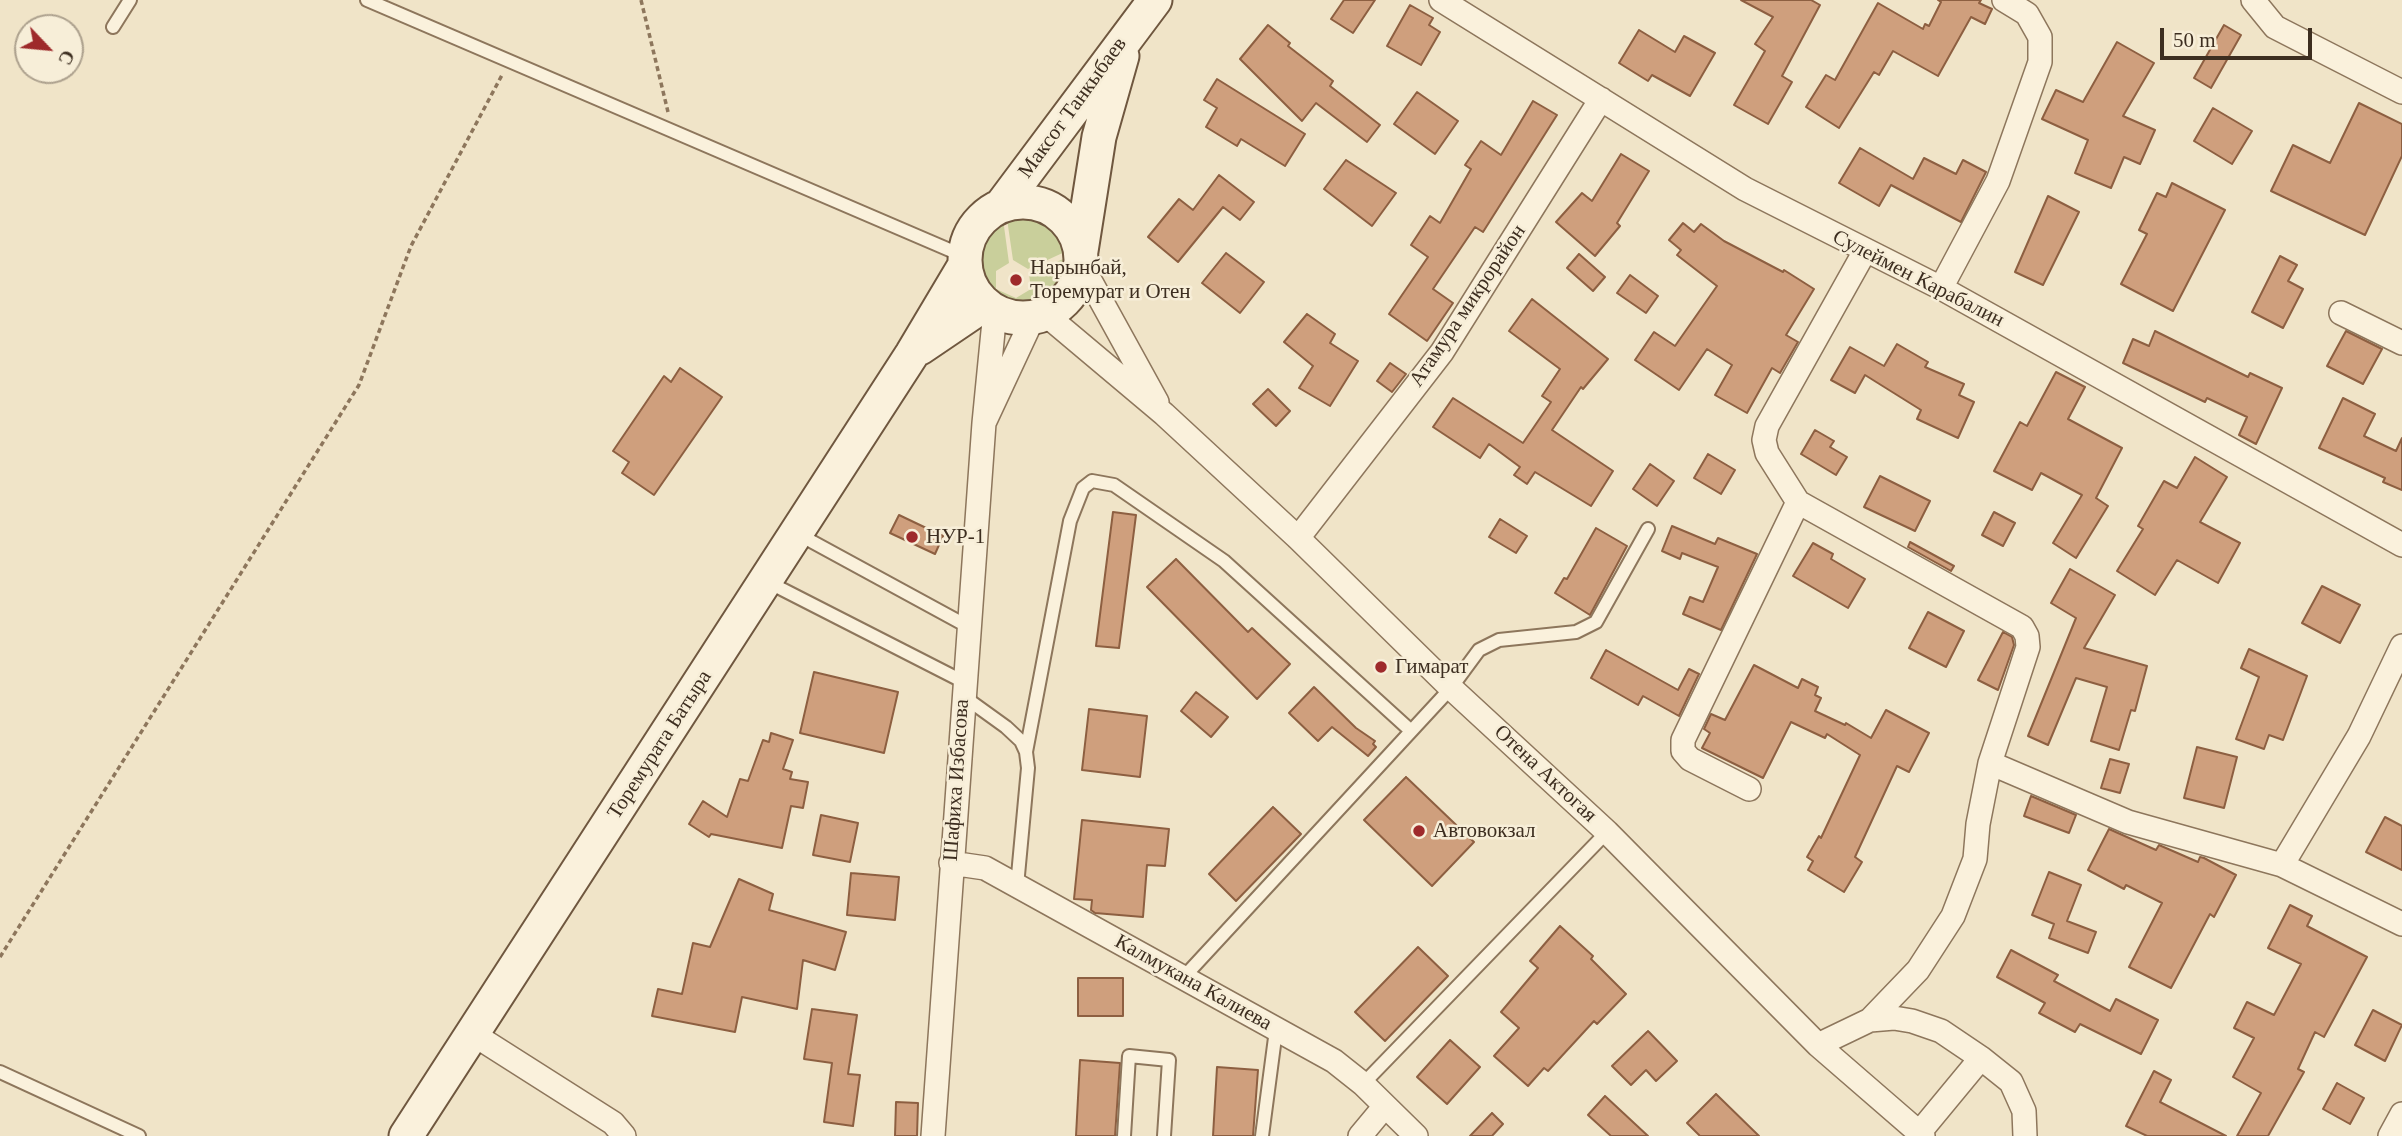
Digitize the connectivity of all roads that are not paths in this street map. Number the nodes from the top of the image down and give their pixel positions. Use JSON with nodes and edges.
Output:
{"nodes":[{"id":1,"x":130,"y":0,"type":"edge"},
{"id":2,"x":367,"y":0,"type":"edge"},
{"id":3,"x":1155,"y":0,"type":"edge"},
{"id":4,"x":1441,"y":0,"type":"edge"},
{"id":5,"x":2004,"y":0,"type":"edge"},
{"id":6,"x":2253,"y":0,"type":"edge"},
{"id":7,"x":113,"y":27,"type":"dead end"},
{"id":8,"x":1132,"y":27,"type":"junction"},
{"id":9,"x":2402,"y":92,"type":"edge"},
{"id":10,"x":1601,"y":99,"type":"junction"},
{"id":11,"x":1002,"y":206,"type":"junction"},
{"id":12,"x":1865,"y":251,"type":"junction"},
{"id":13,"x":1081,"y":257,"type":"junction"},
{"id":14,"x":965,"y":261,"type":"junction"},
{"id":15,"x":1941,"y":288,"type":"junction"},
{"id":16,"x":990,"y":307,"type":"junction"},
{"id":17,"x":2341,"y":313,"type":"dead end"},
{"id":18,"x":1039,"y":316,"type":"junction"},
{"id":19,"x":2402,"y":343,"type":"edge"},
{"id":20,"x":912,"y":354,"type":"junction"},
{"id":21,"x":1164,"y":414,"type":"junction"},
{"id":22,"x":984,"y":423,"type":"junction"},
{"id":23,"x":1798,"y":502,"type":"junction"},
{"id":24,"x":1648,"y":529,"type":"dead end"},
{"id":25,"x":797,"y":533,"type":"junction"},
{"id":26,"x":1298,"y":538,"type":"junction"},
{"id":27,"x":2402,"y":545,"type":"edge"},
{"id":28,"x":766,"y":581,"type":"junction"},
{"id":29,"x":967,"y":626,"type":"junction"},
{"id":30,"x":2402,"y":646,"type":"edge"},
{"id":31,"x":1451,"y":688,"type":"junction"},
{"id":32,"x":963,"y":689,"type":"junction"},
{"id":33,"x":1410,"y":730,"type":"junction"},
{"id":34,"x":1026,"y":752,"type":"junction"},
{"id":35,"x":1990,"y":763,"type":"junction"},
{"id":36,"x":1749,"y":789,"type":"dead end"},
{"id":37,"x":1607,"y":832,"type":"junction"},
{"id":38,"x":951,"y":863,"type":"junction"},
{"id":39,"x":2282,"y":865,"type":"junction"},
{"id":40,"x":1017,"y":886,"type":"junction"},
{"id":41,"x":2402,"y":924,"type":"edge"},
{"id":42,"x":1183,"y":978,"type":"junction"},
{"id":43,"x":1870,"y":1020,"type":"junction"},
{"id":44,"x":1276,"y":1030,"type":"junction"},
{"id":45,"x":473,"y":1034,"type":"junction"},
{"id":46,"x":1818,"y":1045,"type":"junction"},
{"id":47,"x":1982,"y":1058,"type":"junction"},
{"id":48,"x":0,"y":1072,"type":"edge"},
{"id":49,"x":1363,"y":1084,"type":"junction"},
{"id":50,"x":1385,"y":1106,"type":"junction"},
{"id":51,"x":2402,"y":1114,"type":"edge"},
{"id":52,"x":1921,"y":1134,"type":"edge"},
{"id":53,"x":139,"y":1136,"type":"edge"},
{"id":54,"x":406,"y":1136,"type":"edge"},
{"id":55,"x":624,"y":1136,"type":"edge"},
{"id":56,"x":933,"y":1136,"type":"edge"},
{"id":57,"x":1124,"y":1136,"type":"edge"},
{"id":58,"x":1164,"y":1136,"type":"edge"},
{"id":59,"x":1262,"y":1136,"type":"edge"},
{"id":60,"x":1360,"y":1136,"type":"edge"},
{"id":61,"x":1416,"y":1136,"type":"edge"},
{"id":62,"x":2025,"y":1136,"type":"edge"},
{"id":63,"x":2390,"y":1136,"type":"edge"}],
"edges":[{"from":1,"to":7,"type":"lane"},
{"from":2,"to":14,"type":"lane"},
{"from":3,"to":8,"type":"street"},
{"from":4,"to":10,"type":"street","name":"Сулеймен Карабалин"},
{"from":5,"to":15,"type":"street"},
{"from":6,"to":9,"type":"street"},
{"from":8,"to":11,"type":"street","name":"Максот Танкыбаев"},
{"from":8,"to":13,"type":"street","name":"Максот Танкыбаев"},
{"from":10,"to":12,"type":"street","name":"Сулеймен Карабалин"},
{"from":10,"to":26,"type":"street","name":"Атамура микрорайон"},
{"from":11,"to":13,"type":"street"},
{"from":11,"to":14,"type":"street"},
{"from":12,"to":15,"type":"street","name":"Сулеймен Карабалин"},
{"from":12,"to":23,"type":"street"},
{"from":13,"to":18,"type":"street"},
{"from":13,"to":21,"type":"street","name":"Отена Актогая"},
{"from":14,"to":16,"type":"street"},
{"from":14,"to":20,"type":"street","name":"Торемурата Батыра"},
{"from":15,"to":27,"type":"street","name":"Сулеймен Карабалин"},
{"from":16,"to":18,"type":"street"},
{"from":16,"to":20,"type":"street"},
{"from":16,"to":22,"type":"street","name":"Шафиха Избасова"},
{"from":17,"to":19,"type":"street"},
{"from":18,"to":21,"type":"street","name":"Отена Актогая"},
{"from":18,"to":22,"type":"street"},
{"from":20,"to":25,"type":"street","name":"Торемурата Батыра"},
{"from":21,"to":26,"type":"street","name":"Отена Актогая"},
{"from":22,"to":29,"type":"street","name":"Шафиха Избасова"},
{"from":23,"to":35,"type":"street"},
{"from":23,"to":36,"type":"street"},
{"from":24,"to":31,"type":"lane"},
{"from":25,"to":28,"type":"street","name":"Торемурата Батыра"},
{"from":25,"to":29,"type":"lane"},
{"from":26,"to":31,"type":"street","name":"Отена Актогая"},
{"from":28,"to":32,"type":"lane"},
{"from":28,"to":45,"type":"street","name":"Торемурата Батыра"},
{"from":29,"to":32,"type":"street","name":"Шафиха Избасова"},
{"from":30,"to":39,"type":"street"},
{"from":31,"to":33,"type":"lane"},
{"from":31,"to":37,"type":"street","name":"Отена Актогая"},
{"from":32,"to":34,"type":"lane"},
{"from":32,"to":38,"type":"street","name":"Шафиха Избасова"},
{"from":33,"to":34,"type":"lane"},
{"from":33,"to":42,"type":"lane"},
{"from":34,"to":40,"type":"lane"},
{"from":35,"to":39,"type":"street"},
{"from":35,"to":43,"type":"street"},
{"from":37,"to":46,"type":"street","name":"Отена Актогая"},
{"from":37,"to":49,"type":"lane"},
{"from":38,"to":40,"type":"street","name":"Калмукана Калиева"},
{"from":38,"to":56,"type":"street","name":"Шафиха Избасова"},
{"from":39,"to":41,"type":"street"},
{"from":40,"to":42,"type":"street","name":"Калмукана Калиева"},
{"from":42,"to":44,"type":"street","name":"Калмукана Калиева"},
{"from":43,"to":46,"type":"street"},
{"from":43,"to":47,"type":"street"},
{"from":44,"to":49,"type":"street","name":"Калмукана Калиева"},
{"from":44,"to":59,"type":"lane"},
{"from":45,"to":54,"type":"street","name":"Торемурата Батыра"},
{"from":45,"to":55,"type":"street"},
{"from":46,"to":52,"type":"street","name":"Отена Актогая"},
{"from":47,"to":52,"type":"street"},
{"from":47,"to":62,"type":"street"},
{"from":48,"to":53,"type":"lane"},
{"from":49,"to":50,"type":"street","name":"Калмукана Калиева"},
{"from":50,"to":60,"type":"street"},
{"from":50,"to":61,"type":"street","name":"Калмукана Калиева"},
{"from":51,"to":63,"type":"street"},
{"from":57,"to":58,"type":"lane"}]}
